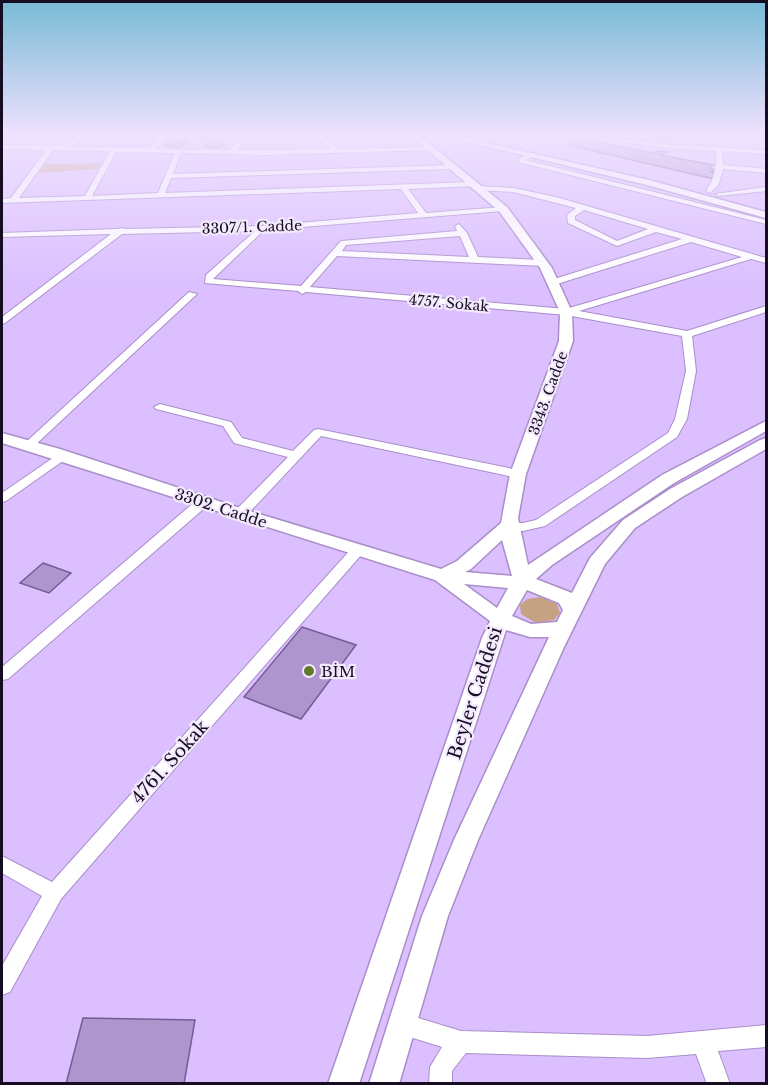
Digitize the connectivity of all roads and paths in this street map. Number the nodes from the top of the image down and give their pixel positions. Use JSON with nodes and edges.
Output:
{"nodes":[{"id":1,"x":24,"y":186,"type":"edge"},
{"id":2,"x":94,"y":186,"type":"edge"},
{"id":3,"x":164,"y":186,"type":"edge"},
{"id":4,"x":260,"y":186,"type":"edge"},
{"id":5,"x":476,"y":186,"type":"junction"},
{"id":6,"x":625,"y":186,"type":"edge"},
{"id":7,"x":645,"y":186,"type":"edge"},
{"id":8,"x":659,"y":186,"type":"edge"},
{"id":9,"x":685,"y":186,"type":"edge"},
{"id":10,"x":715,"y":186,"type":"edge"},
{"id":11,"x":403,"y":187,"type":"junction"},
{"id":12,"x":639,"y":189,"type":"junction"},
{"id":13,"x":766,"y":189,"type":"edge"},
{"id":14,"x":259,"y":193,"type":"junction"},
{"id":15,"x":715,"y":193,"type":"junction"},
{"id":16,"x":160,"y":196,"type":"junction"},
{"id":17,"x":87,"y":198,"type":"junction"},
{"id":18,"x":14,"y":200,"type":"junction"},
{"id":19,"x":2,"y":201,"type":"edge"},
{"id":20,"x":766,"y":206,"type":"edge"},
{"id":21,"x":582,"y":208,"type":"junction"},
{"id":22,"x":503,"y":209,"type":"junction"},
{"id":23,"x":451,"y":214,"type":"junction"},
{"id":24,"x":766,"y":215,"type":"edge"},
{"id":25,"x":424,"y":216,"type":"junction"},
{"id":26,"x":766,"y":222,"type":"edge"},
{"id":27,"x":262,"y":228,"type":"junction"},
{"id":28,"x":656,"y":229,"type":"junction"},
{"id":29,"x":123,"y":230,"type":"junction"},
{"id":30,"x":463,"y":233,"type":"junction"},
{"id":31,"x":2,"y":235,"type":"edge"},
{"id":32,"x":691,"y":239,"type":"junction"},
{"id":33,"x":766,"y":253,"type":"edge"},
{"id":34,"x":334,"y":254,"type":"junction"},
{"id":35,"x":752,"y":256,"type":"junction"},
{"id":36,"x":475,"y":260,"type":"junction"},
{"id":37,"x":766,"y":261,"type":"edge"},
{"id":38,"x":543,"y":263,"type":"junction"},
{"id":39,"x":554,"y":282,"type":"junction"},
{"id":40,"x":302,"y":291,"type":"junction"},
{"id":41,"x":192,"y":294,"type":"dead end"},
{"id":42,"x":766,"y":309,"type":"edge"},
{"id":43,"x":566,"y":312,"type":"junction"},
{"id":44,"x":2,"y":321,"type":"edge"},
{"id":45,"x":687,"y":334,"type":"junction"},
{"id":46,"x":160,"y":406,"type":"dead end"},
{"id":47,"x":766,"y":425,"type":"edge"},
{"id":48,"x":2,"y":438,"type":"edge"},
{"id":49,"x":766,"y":443,"type":"edge"},
{"id":50,"x":29,"y":445,"type":"junction"},
{"id":51,"x":63,"y":455,"type":"junction"},
{"id":52,"x":296,"y":455,"type":"junction"},
{"id":53,"x":518,"y":474,"type":"junction"},
{"id":54,"x":2,"y":498,"type":"edge"},
{"id":55,"x":203,"y":502,"type":"junction"},
{"id":56,"x":240,"y":514,"type":"junction"},
{"id":57,"x":508,"y":526,"type":"junction"},
{"id":58,"x":357,"y":551,"type":"junction"},
{"id":59,"x":442,"y":576,"type":"junction"},
{"id":60,"x":524,"y":582,"type":"junction"},
{"id":61,"x":500,"y":618,"type":"junction"},
{"id":62,"x":568,"y":618,"type":"junction"},
{"id":63,"x":2,"y":675,"type":"edge"},
{"id":64,"x":2,"y":864,"type":"edge"},
{"id":65,"x":54,"y":893,"type":"junction"},
{"id":66,"x":2,"y":985,"type":"edge"},
{"id":67,"x":402,"y":1024,"type":"junction"},
{"id":68,"x":766,"y":1036,"type":"edge"},
{"id":69,"x":461,"y":1042,"type":"junction"},
{"id":70,"x":703,"y":1042,"type":"junction"},
{"id":71,"x":343,"y":1083,"type":"edge"},
{"id":72,"x":384,"y":1083,"type":"edge"},
{"id":73,"x":440,"y":1083,"type":"edge"},
{"id":74,"x":719,"y":1083,"type":"edge"}],
"edges":[{"from":1,"to":18,"type":"street"},
{"from":2,"to":17,"type":"street"},
{"from":3,"to":16,"type":"street"},
{"from":4,"to":14,"type":"street"},
{"from":5,"to":11,"type":"street"},
{"from":5,"to":21,"type":"street"},
{"from":5,"to":22,"type":"main road","name":"3343. Cadde"},
{"from":6,"to":12,"type":"street"},
{"from":7,"to":12,"type":"street"},
{"from":8,"to":24,"type":"main road"},
{"from":9,"to":15,"type":"main road"},
{"from":10,"to":15,"type":"street"},
{"from":11,"to":14,"type":"street"},
{"from":11,"to":25,"type":"street"},
{"from":12,"to":26,"type":"street"},
{"from":13,"to":15,"type":"street"},
{"from":14,"to":16,"type":"street"},
{"from":15,"to":20,"type":"main road"},
{"from":16,"to":17,"type":"street"},
{"from":17,"to":18,"type":"street"},
{"from":18,"to":19,"type":"street"},
{"from":21,"to":28,"type":"street"},
{"from":21,"to":28,"type":"street"},
{"from":22,"to":23,"type":"street","name":"3307/1. Cadde"},
{"from":22,"to":38,"type":"main road","name":"3343. Cadde"},
{"from":23,"to":25,"type":"street","name":"3307/1. Cadde"},
{"from":23,"to":30,"type":"street"},
{"from":25,"to":27,"type":"street","name":"3307/1. Cadde"},
{"from":27,"to":29,"type":"street","name":"3307/1. Cadde"},
{"from":27,"to":40,"type":"street","name":"4757. Sokak"},
{"from":28,"to":32,"type":"street"},
{"from":29,"to":31,"type":"street","name":"3307/1. Cadde"},
{"from":29,"to":44,"type":"street"},
{"from":30,"to":34,"type":"street"},
{"from":30,"to":36,"type":"street"},
{"from":32,"to":35,"type":"street"},
{"from":32,"to":39,"type":"street"},
{"from":33,"to":35,"type":"street"},
{"from":34,"to":36,"type":"street"},
{"from":34,"to":40,"type":"street"},
{"from":35,"to":37,"type":"street"},
{"from":35,"to":43,"type":"street"},
{"from":36,"to":38,"type":"street"},
{"from":38,"to":39,"type":"main road","name":"3343. Cadde"},
{"from":39,"to":43,"type":"main road","name":"3343. Cadde"},
{"from":40,"to":43,"type":"street","name":"4757. Sokak"},
{"from":41,"to":50,"type":"street"},
{"from":42,"to":45,"type":"street"},
{"from":43,"to":45,"type":"street","name":"4757. Sokak"},
{"from":43,"to":53,"type":"main road","name":"3343. Cadde"},
{"from":45,"to":57,"type":"street"},
{"from":46,"to":52,"type":"street"},
{"from":47,"to":60,"type":"main road","name":"Beyler Caddesi"},
{"from":48,"to":50,"type":"main road","name":"3302. Cadde"},
{"from":49,"to":62,"type":"main road"},
{"from":50,"to":51,"type":"main road","name":"3302. Cadde"},
{"from":51,"to":54,"type":"street"},
{"from":51,"to":55,"type":"main road","name":"3302. Cadde"},
{"from":52,"to":53,"type":"street"},
{"from":52,"to":56,"type":"street"},
{"from":53,"to":57,"type":"main road","name":"3343. Cadde"},
{"from":55,"to":56,"type":"main road","name":"3302. Cadde"},
{"from":55,"to":63,"type":"street"},
{"from":56,"to":58,"type":"main road","name":"3302. Cadde"},
{"from":57,"to":59,"type":"main road"},
{"from":57,"to":60,"type":"main road","name":"3343. Cadde"},
{"from":58,"to":59,"type":"main road","name":"3302. Cadde"},
{"from":58,"to":65,"type":"street","name":"4761. Sokak"},
{"from":59,"to":60,"type":"main road","name":"3302. Cadde"},
{"from":59,"to":61,"type":"main road","name":"3302. Cadde"},
{"from":60,"to":61,"type":"main road","name":"Beyler Caddesi"},
{"from":60,"to":62,"type":"main road","name":"3302. Cadde"},
{"from":61,"to":62,"type":"main road","name":"3302. Cadde"},
{"from":61,"to":71,"type":"main road","name":"Beyler Caddesi"},
{"from":62,"to":67,"type":"main road"},
{"from":64,"to":65,"type":"street"},
{"from":65,"to":66,"type":"street","name":"4761. Sokak"},
{"from":67,"to":69,"type":"street"},
{"from":67,"to":72,"type":"main road"},
{"from":68,"to":70,"type":"street"},
{"from":69,"to":70,"type":"street"},
{"from":69,"to":73,"type":"street"},
{"from":70,"to":74,"type":"street"}]}
